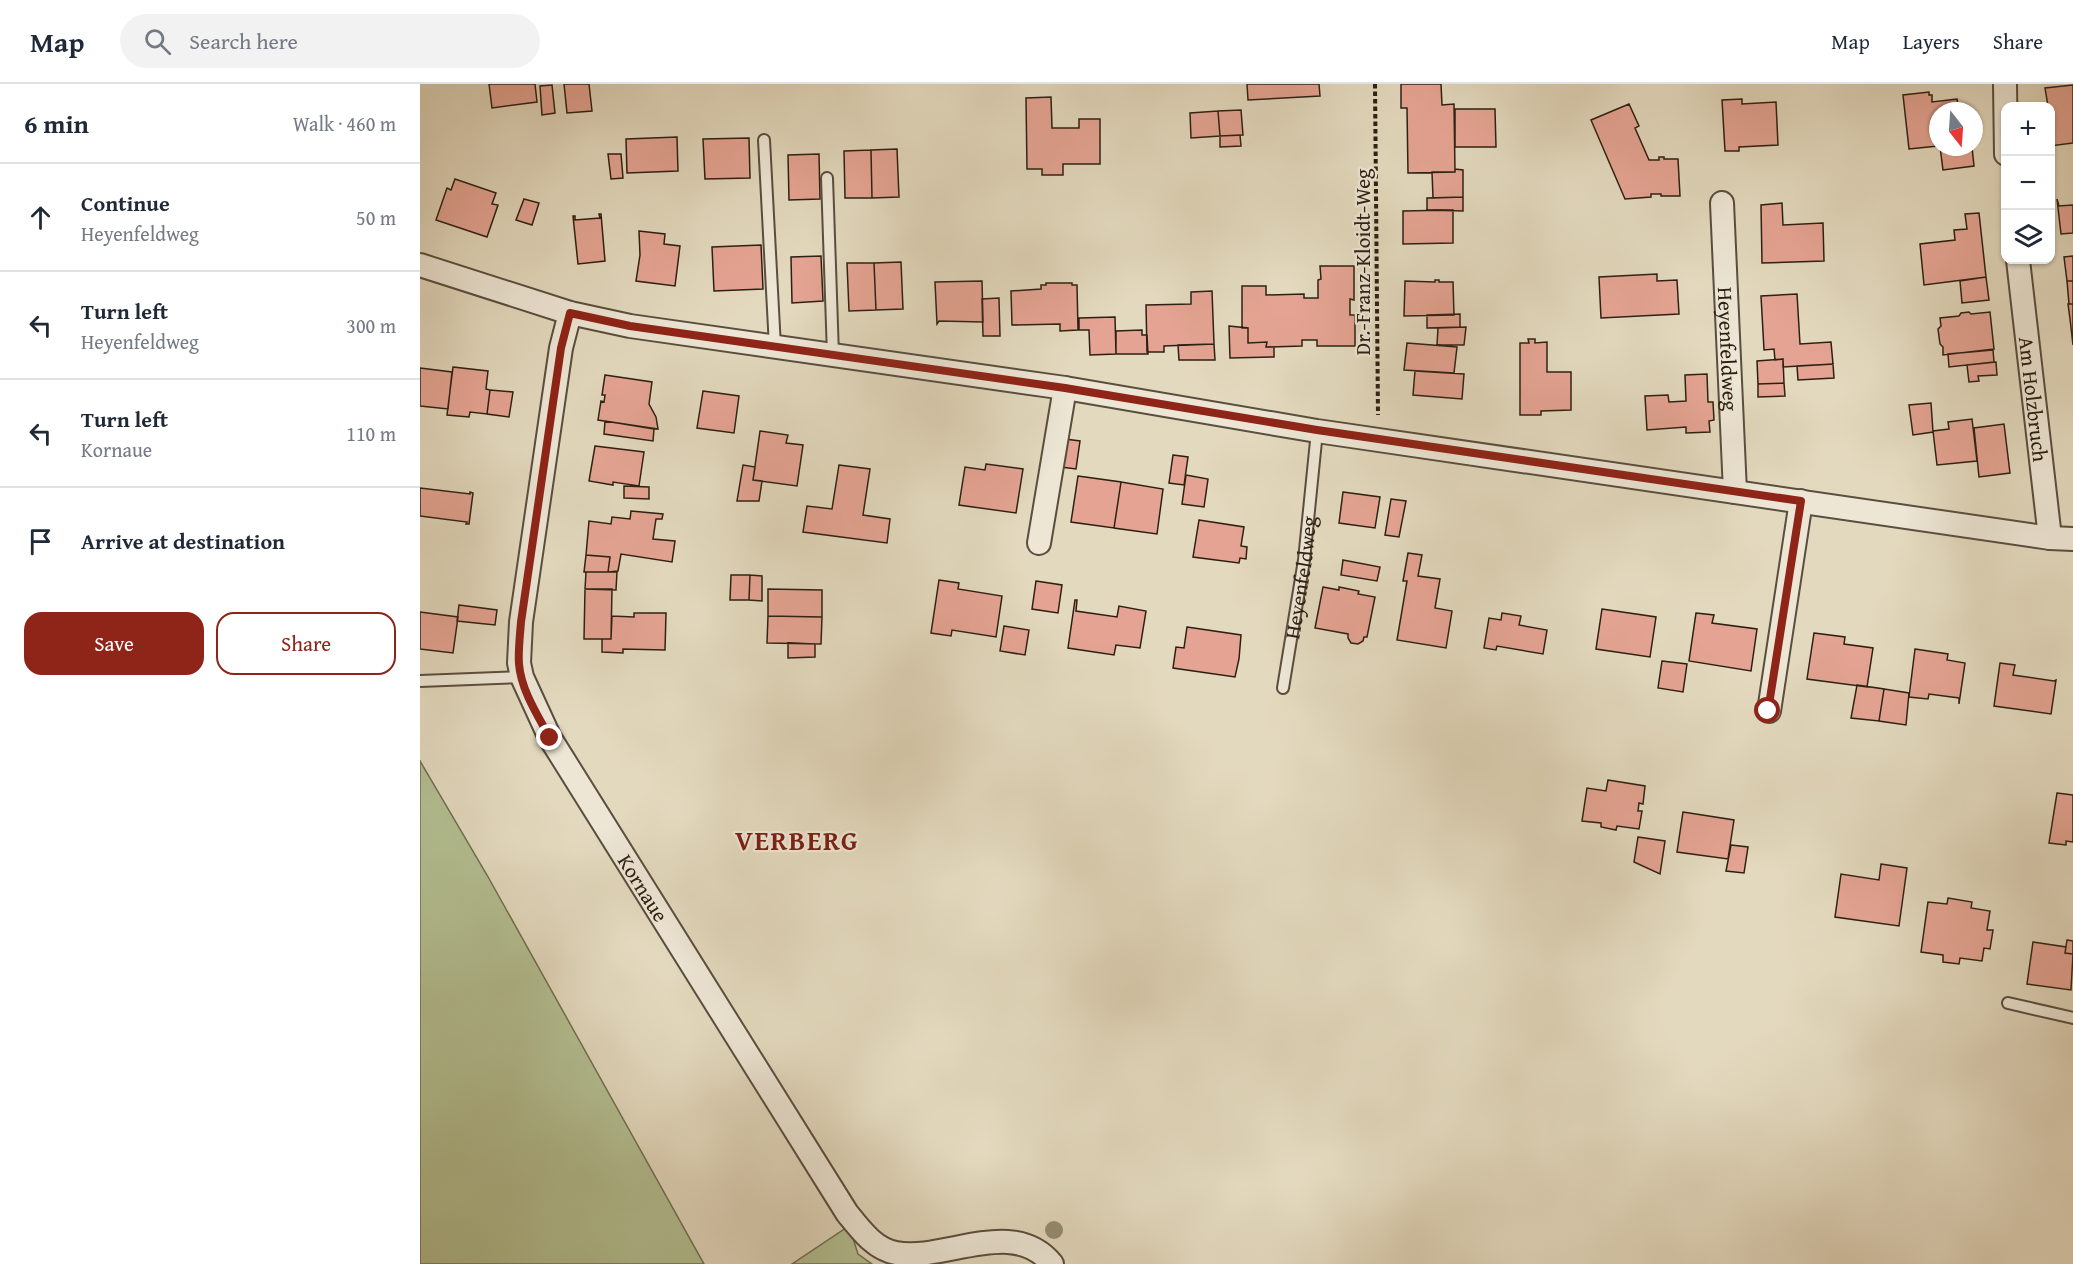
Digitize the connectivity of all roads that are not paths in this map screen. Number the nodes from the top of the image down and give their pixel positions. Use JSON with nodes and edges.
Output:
{"nodes":[{"id":1,"x":2004,"y":84,"type":"edge"},
{"id":2,"x":2005,"y":102,"type":"edge"},
{"id":3,"x":764,"y":140,"type":"dead end"},
{"id":4,"x":826,"y":178,"type":"dead end"},
{"id":5,"x":1722,"y":203,"type":"dead end"},
{"id":6,"x":2018,"y":264,"type":"edge"},
{"id":7,"x":420,"y":265,"type":"edge"},
{"id":8,"x":570,"y":313,"type":"junction"},
{"id":9,"x":775,"y":346,"type":"junction"},
{"id":10,"x":833,"y":355,"type":"junction"},
{"id":11,"x":1065,"y":388,"type":"junction"},
{"id":12,"x":1317,"y":430,"type":"junction"},
{"id":13,"x":1735,"y":492,"type":"junction"},
{"id":14,"x":1801,"y":501,"type":"junction"},
{"id":15,"x":2050,"y":538,"type":"junction"},
{"id":16,"x":2073,"y":539,"type":"edge"},
{"id":17,"x":1039,"y":543,"type":"dead end"},
{"id":18,"x":522,"y":677,"type":"junction"},
{"id":19,"x":420,"y":681,"type":"edge"},
{"id":20,"x":1283,"y":688,"type":"dead end"},
{"id":21,"x":1768,"y":711,"type":"dead end"},
{"id":22,"x":2008,"y":1003,"type":"dead end"},
{"id":23,"x":2073,"y":1018,"type":"edge"},
{"id":24,"x":1052,"y":1264,"type":"edge"}],
"edges":[{"from":1,"to":2,"type":"street"},
{"from":3,"to":9,"type":"lane"},
{"from":4,"to":10,"type":"lane"},
{"from":5,"to":13,"type":"street","name":"Heyenfeldweg"},
{"from":6,"to":15,"type":"street","name":"Am Holzbruch"},
{"from":7,"to":8,"type":"street"},
{"from":8,"to":9,"type":"street"},
{"from":8,"to":18,"type":"street","name":"Kornaue"},
{"from":9,"to":10,"type":"street"},
{"from":10,"to":11,"type":"street"},
{"from":11,"to":12,"type":"street"},
{"from":11,"to":17,"type":"street"},
{"from":12,"to":13,"type":"street"},
{"from":12,"to":20,"type":"lane","name":"Heyenfeldweg"},
{"from":13,"to":14,"type":"street"},
{"from":14,"to":15,"type":"street"},
{"from":14,"to":21,"type":"street"},
{"from":15,"to":16,"type":"street"},
{"from":18,"to":19,"type":"lane"},
{"from":18,"to":24,"type":"street","name":"Kornaue"},
{"from":22,"to":23,"type":"lane"}]}
